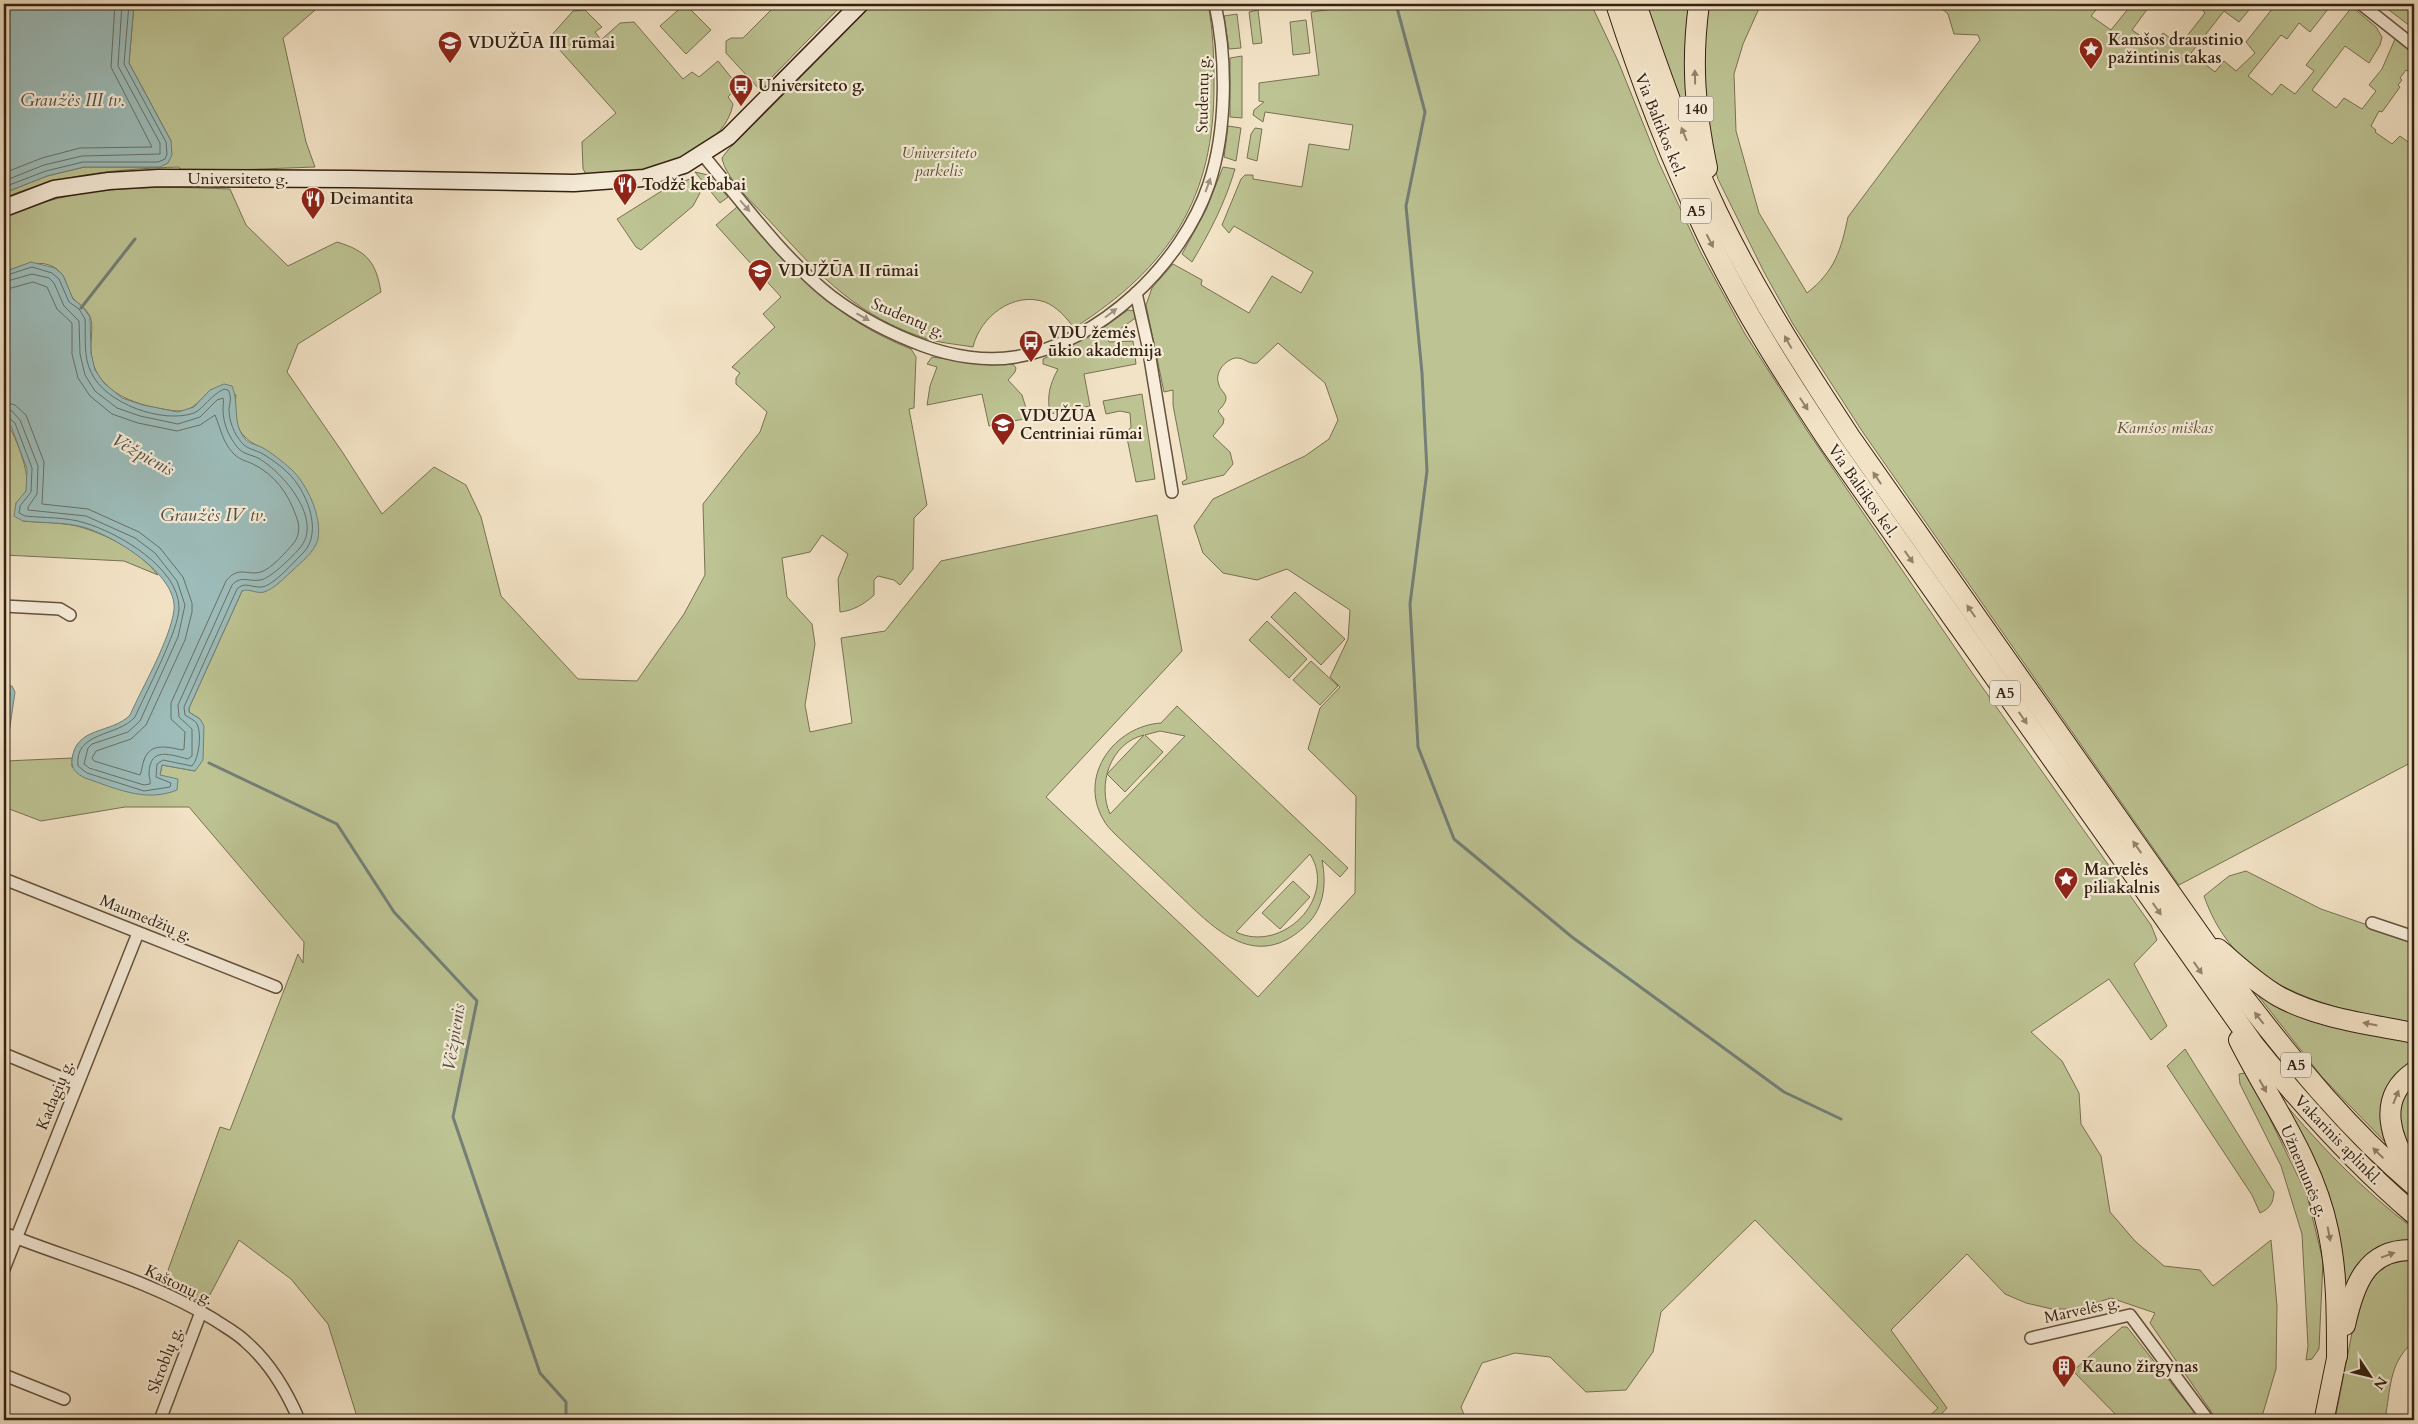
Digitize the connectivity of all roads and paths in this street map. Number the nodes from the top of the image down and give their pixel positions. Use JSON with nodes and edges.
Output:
{"nodes":[{"id":1,"x":860,"y":4,"type":"edge"},
{"id":2,"x":1215,"y":4,"type":"edge"},
{"id":3,"x":1600,"y":4,"type":"edge"},
{"id":4,"x":1616,"y":4,"type":"edge"},
{"id":5,"x":1636,"y":4,"type":"edge"},
{"id":6,"x":1699,"y":4,"type":"edge"},
{"id":7,"x":2361,"y":4,"type":"edge"},
{"id":8,"x":2414,"y":46,"type":"edge"},
{"id":9,"x":1631,"y":51,"type":"junction"},
{"id":10,"x":703,"y":155,"type":"junction"},
{"id":11,"x":4,"y":208,"type":"edge"},
{"id":12,"x":1717,"y":212,"type":"junction"},
{"id":13,"x":1136,"y":294,"type":"junction"},
{"id":14,"x":1172,"y":492,"type":"dead end"},
{"id":15,"x":4,"y":606,"type":"edge"},
{"id":16,"x":70,"y":615,"type":"dead end"},
{"id":17,"x":4,"y":879,"type":"edge"},
{"id":18,"x":2372,"y":923,"type":"dead end"},
{"id":19,"x":138,"y":933,"type":"junction"},
{"id":20,"x":2187,"y":935,"type":"junction"},
{"id":21,"x":2414,"y":937,"type":"edge"},
{"id":22,"x":276,"y":987,"type":"dead end"},
{"id":23,"x":2217,"y":996,"type":"junction"},
{"id":24,"x":2414,"y":1033,"type":"edge"},
{"id":25,"x":4,"y":1054,"type":"edge"},
{"id":26,"x":2414,"y":1072,"type":"edge"},
{"id":27,"x":77,"y":1084,"type":"junction"},
{"id":28,"x":2414,"y":1173,"type":"edge"},
{"id":29,"x":2414,"y":1185,"type":"edge"},
{"id":30,"x":2414,"y":1214,"type":"edge"},
{"id":31,"x":4,"y":1233,"type":"edge"},
{"id":32,"x":16,"y":1238,"type":"junction"},
{"id":33,"x":2414,"y":1250,"type":"edge"},
{"id":34,"x":4,"y":1269,"type":"edge"},
{"id":35,"x":201,"y":1312,"type":"junction"},
{"id":36,"x":2031,"y":1338,"type":"dead end"},
{"id":37,"x":2337,"y":1356,"type":"junction"},
{"id":38,"x":4,"y":1375,"type":"edge"},
{"id":39,"x":64,"y":1399,"type":"dead end"},
{"id":40,"x":160,"y":1420,"type":"edge"},
{"id":41,"x":299,"y":1420,"type":"edge"},
{"id":42,"x":2208,"y":1420,"type":"edge"},
{"id":43,"x":2324,"y":1420,"type":"edge"}],
"edges":[{"from":1,"to":10,"type":"main road","name":"Universiteto g."},
{"from":13,"to":2,"type":"street","name":"Studentų g.","one_way":true},
{"from":3,"to":9,"type":"highway"},
{"from":4,"to":9,"type":"highway","name":"Via Baltikos kel.","number":"A5"},
{"from":12,"to":5,"type":"highway","name":"Via Baltikos kel.","number":"A5","one_way":true},
{"from":12,"to":6,"type":"highway","number":"140","one_way":true},
{"from":7,"to":8,"type":"street"},
{"from":9,"to":20,"type":"highway","name":"Via Baltikos kel.","number":"A5","one_way":true},
{"from":10,"to":11,"type":"main road","name":"Universiteto g."},
{"from":10,"to":13,"type":"street","name":"Studentų g.","one_way":true},
{"from":20,"to":12,"type":"highway","name":"Via Baltikos kel.","number":"A5","one_way":true},
{"from":13,"to":14,"type":"street"},
{"from":15,"to":16,"type":"street"},
{"from":17,"to":19,"type":"street","name":"Maumedžių g."},
{"from":18,"to":21,"type":"street"},
{"from":19,"to":22,"type":"street","name":"Maumedžių g."},
{"from":19,"to":27,"type":"street","name":"Kadagių g."},
{"from":20,"to":23,"type":"highway","name":"Vakarinis aplinkl.","number":"A5","one_way":true},
{"from":24,"to":20,"type":"highway","one_way":true},
{"from":29,"to":20,"type":"highway","name":"Vakarinis aplinkl.","number":"A5","one_way":true},
{"from":23,"to":30,"type":"highway","name":"Vakarinis aplinkl.","number":"A5"},
{"from":23,"to":37,"type":"highway","name":"Užnemunės g.","one_way":true},
{"from":25,"to":27,"type":"street"},
{"from":28,"to":26,"type":"highway","one_way":true},
{"from":27,"to":32,"type":"street","name":"Kadagių g."},
{"from":31,"to":32,"type":"street","name":"Kaštonų g."},
{"from":32,"to":34,"type":"street","name":"Kadagių g."},
{"from":32,"to":35,"type":"street","name":"Kaštonų g."},
{"from":37,"to":33,"type":"highway","one_way":true},
{"from":35,"to":40,"type":"street","name":"Skroblų g."},
{"from":35,"to":41,"type":"street","name":"Kaštonų g."},
{"from":36,"to":42,"type":"street","name":"Marvelės g."},
{"from":37,"to":43,"type":"main road","name":"Užnemunės g."},
{"from":38,"to":39,"type":"street"}]}
